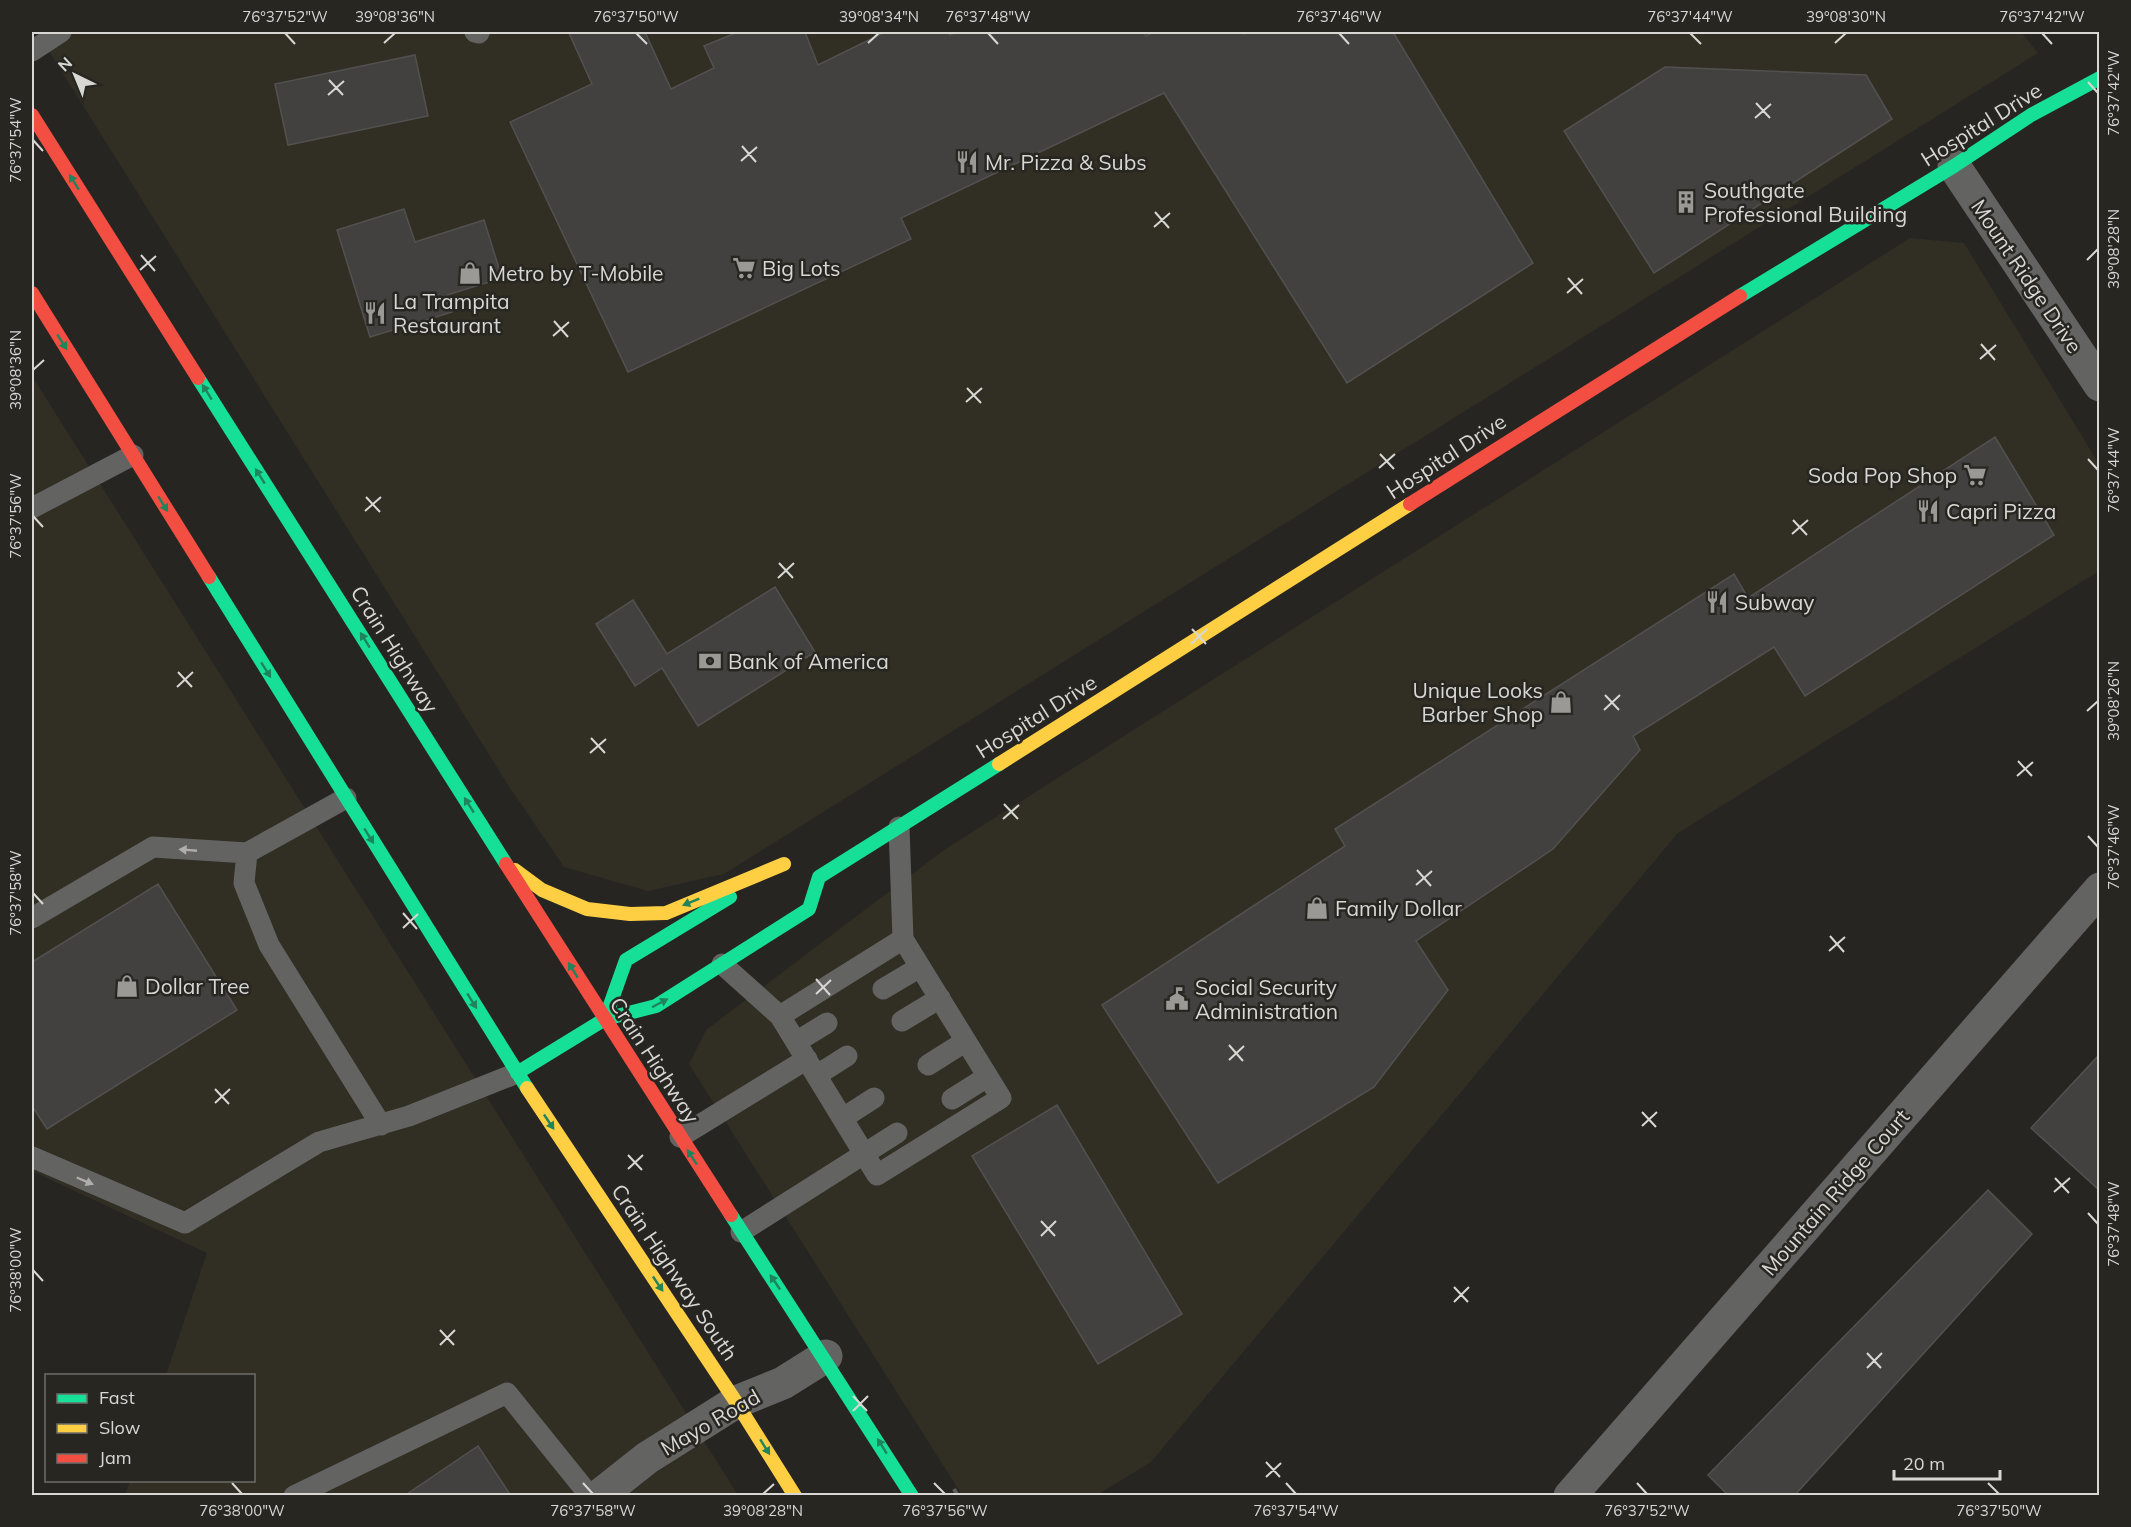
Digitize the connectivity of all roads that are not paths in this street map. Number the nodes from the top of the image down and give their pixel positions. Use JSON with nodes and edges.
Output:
{"nodes":[{"id":1,"x":61,"y":32,"type":"edge"},
{"id":2,"x":32,"y":51,"type":"edge"},
{"id":3,"x":2100,"y":78,"type":"edge"},
{"id":4,"x":32,"y":115,"type":"edge"},
{"id":5,"x":1954,"y":166,"type":"junction"},
{"id":6,"x":32,"y":292,"type":"edge"},
{"id":7,"x":2100,"y":385,"type":"edge"},
{"id":8,"x":133,"y":455,"type":"junction"},
{"id":9,"x":32,"y":508,"type":"edge"},
{"id":10,"x":346,"y":798,"type":"junction"},
{"id":11,"x":899,"y":827,"type":"junction"},
{"id":12,"x":247,"y":853,"type":"junction"},
{"id":13,"x":505,"y":862,"type":"junction"},
{"id":14,"x":784,"y":864,"type":"junction"},
{"id":15,"x":819,"y":877,"type":"junction"},
{"id":16,"x":2100,"y":889,"type":"edge"},
{"id":17,"x":32,"y":918,"type":"edge"},
{"id":18,"x":903,"y":939,"type":"junction"},
{"id":19,"x":722,"y":964,"type":"junction"},
{"id":20,"x":920,"y":967,"type":"junction"},
{"id":21,"x":883,"y":989,"type":"dead end"},
{"id":22,"x":940,"y":998,"type":"junction"},
{"id":23,"x":780,"y":1016,"type":"junction"},
{"id":24,"x":604,"y":1019,"type":"junction"},
{"id":25,"x":902,"y":1021,"type":"dead end"},
{"id":26,"x":827,"y":1023,"type":"dead end"},
{"id":27,"x":966,"y":1041,"type":"junction"},
{"id":28,"x":847,"y":1056,"type":"dead end"},
{"id":29,"x":806,"y":1059,"type":"junction"},
{"id":30,"x":928,"y":1065,"type":"dead end"},
{"id":31,"x":517,"y":1073,"type":"junction"},
{"id":32,"x":987,"y":1077,"type":"junction"},
{"id":33,"x":874,"y":1098,"type":"dead end"},
{"id":34,"x":952,"y":1099,"type":"dead end"},
{"id":35,"x":843,"y":1118,"type":"junction"},
{"id":36,"x":381,"y":1125,"type":"junction"},
{"id":37,"x":897,"y":1133,"type":"dead end"},
{"id":38,"x":680,"y":1137,"type":"junction"},
{"id":39,"x":865,"y":1154,"type":"junction"},
{"id":40,"x":32,"y":1157,"type":"edge"},
{"id":41,"x":741,"y":1232,"type":"junction"},
{"id":42,"x":826,"y":1356,"type":"junction"},
{"id":43,"x":736,"y":1402,"type":"junction"},
{"id":44,"x":294,"y":1496,"type":"edge"},
{"id":45,"x":590,"y":1496,"type":"edge"},
{"id":46,"x":599,"y":1496,"type":"edge"},
{"id":47,"x":795,"y":1496,"type":"edge"},
{"id":48,"x":912,"y":1496,"type":"edge"},
{"id":49,"x":1570,"y":1496,"type":"edge"}],
"edges":[{"from":1,"to":2,"type":"lane"},
{"from":3,"to":5,"type":"main road","name":"Hospital Drive"},
{"from":13,"to":4,"type":"main road","name":"Crain Highway","one_way":true},
{"from":5,"to":7,"type":"street","name":"Mount Ridge Drive"},
{"from":5,"to":11,"type":"main road","name":"Hospital Drive"},
{"from":6,"to":8,"type":"main road","one_way":true},
{"from":8,"to":9,"type":"lane"},
{"from":8,"to":10,"type":"main road","one_way":true},
{"from":10,"to":12,"type":"lane"},
{"from":10,"to":31,"type":"main road","one_way":true},
{"from":11,"to":15,"type":"main road","name":"Hospital Drive"},
{"from":11,"to":18,"type":"lane"},
{"from":12,"to":17,"type":"lane","one_way":true},
{"from":12,"to":36,"type":"lane"},
{"from":14,"to":13,"type":"main road","one_way":true},
{"from":24,"to":13,"type":"main road","name":"Crain Highway","one_way":true},
{"from":14,"to":15,"type":"main road"},
{"from":14,"to":24,"type":"main road"},
{"from":15,"to":19,"type":"main road"},
{"from":16,"to":49,"type":"street","name":"Mountain Ridge Court"},
{"from":18,"to":20,"type":"lane"},
{"from":18,"to":23,"type":"lane"},
{"from":19,"to":23,"type":"lane"},
{"from":24,"to":19,"type":"main road","one_way":true},
{"from":20,"to":21,"type":"lane"},
{"from":20,"to":22,"type":"lane"},
{"from":22,"to":25,"type":"lane"},
{"from":22,"to":27,"type":"lane"},
{"from":23,"to":29,"type":"lane"},
{"from":24,"to":31,"type":"main road"},
{"from":24,"to":38,"type":"main road","name":"Crain Highway"},
{"from":26,"to":29,"type":"lane"},
{"from":27,"to":30,"type":"lane"},
{"from":27,"to":32,"type":"lane"},
{"from":28,"to":29,"type":"lane"},
{"from":29,"to":35,"type":"lane"},
{"from":29,"to":38,"type":"lane"},
{"from":31,"to":36,"type":"lane"},
{"from":31,"to":43,"type":"main road","name":"Crain Highway South","one_way":true},
{"from":32,"to":34,"type":"lane"},
{"from":32,"to":39,"type":"lane"},
{"from":33,"to":35,"type":"lane"},
{"from":35,"to":39,"type":"lane"},
{"from":40,"to":36,"type":"lane","one_way":true},
{"from":37,"to":39,"type":"lane"},
{"from":41,"to":38,"type":"main road","name":"Crain Highway","one_way":true},
{"from":39,"to":41,"type":"lane"},
{"from":42,"to":41,"type":"main road","one_way":true},
{"from":42,"to":43,"type":"street","name":"Mayo Road"},
{"from":48,"to":42,"type":"main road","one_way":true},
{"from":43,"to":46,"type":"street","name":"Mayo Road"},
{"from":43,"to":47,"type":"main road","name":"Crain Highway South","one_way":true},
{"from":44,"to":45,"type":"lane"}]}
